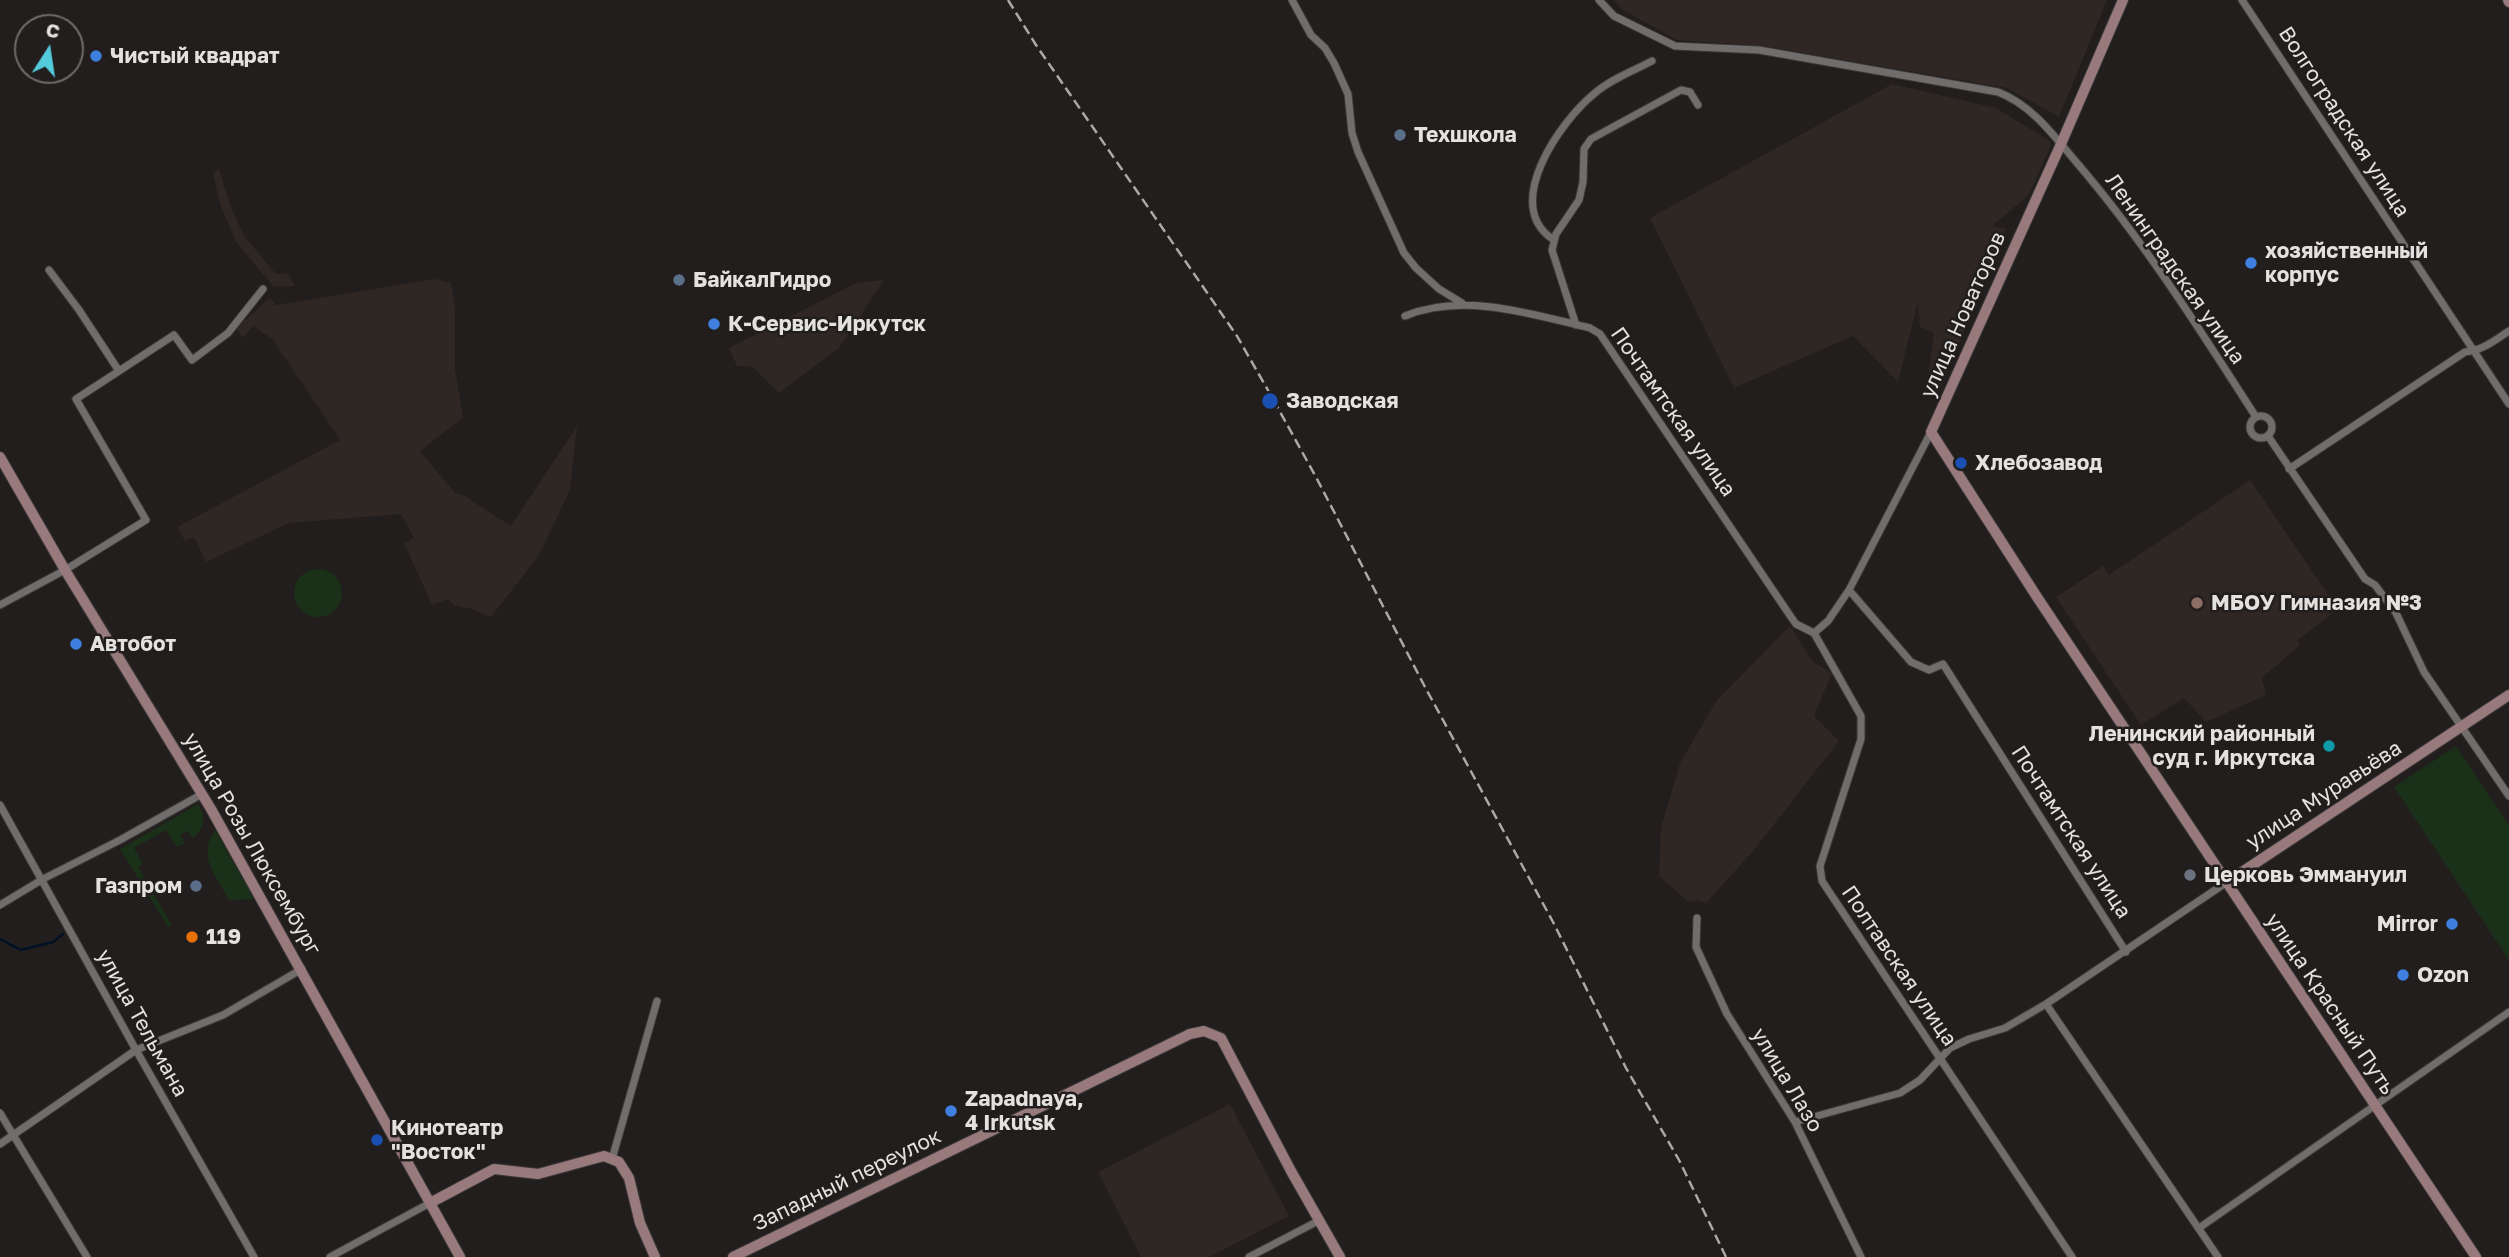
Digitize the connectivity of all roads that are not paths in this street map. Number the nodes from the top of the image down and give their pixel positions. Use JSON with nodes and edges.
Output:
{"nodes":[{"id":1,"x":1292,"y":0,"type":"edge"},
{"id":2,"x":1599,"y":0,"type":"edge"},
{"id":3,"x":2123,"y":0,"type":"edge"},
{"id":4,"x":2242,"y":0,"type":"edge"},
{"id":5,"x":1652,"y":61,"type":"dead end"},
{"id":6,"x":1698,"y":105,"type":"dead end"},
{"id":7,"x":2061,"y":144,"type":"junction"},
{"id":8,"x":1553,"y":240,"type":"junction"},
{"id":9,"x":49,"y":270,"type":"dead end"},
{"id":10,"x":263,"y":289,"type":"dead end"},
{"id":11,"x":1465,"y":305,"type":"junction"},
{"id":12,"x":1405,"y":316,"type":"dead end"},
{"id":13,"x":1576,"y":325,"type":"junction"},
{"id":14,"x":2509,"y":331,"type":"edge"},
{"id":15,"x":2474,"y":351,"type":"junction"},
{"id":16,"x":119,"y":371,"type":"junction"},
{"id":17,"x":2509,"y":404,"type":"edge"},
{"id":18,"x":2256,"y":417,"type":"junction"},
{"id":19,"x":1931,"y":432,"type":"junction"},
{"id":20,"x":2267,"y":436,"type":"junction"},
{"id":21,"x":0,"y":457,"type":"edge"},
{"id":22,"x":2289,"y":469,"type":"junction"},
{"id":23,"x":65,"y":570,"type":"junction"},
{"id":24,"x":1849,"y":590,"type":"junction"},
{"id":25,"x":0,"y":606,"type":"edge"},
{"id":26,"x":1814,"y":633,"type":"junction"},
{"id":27,"x":2509,"y":695,"type":"edge"},
{"id":28,"x":2463,"y":727,"type":"junction"},
{"id":29,"x":202,"y":793,"type":"junction"},
{"id":30,"x":2509,"y":796,"type":"edge"},
{"id":31,"x":0,"y":805,"type":"edge"},
{"id":32,"x":43,"y":879,"type":"junction"},
{"id":33,"x":2227,"y":882,"type":"junction"},
{"id":34,"x":0,"y":905,"type":"edge"},
{"id":35,"x":1697,"y":918,"type":"dead end"},
{"id":36,"x":2126,"y":952,"type":"junction"},
{"id":37,"x":302,"y":969,"type":"junction"},
{"id":38,"x":657,"y":1001,"type":"dead end"},
{"id":39,"x":2046,"y":1004,"type":"junction"},
{"id":40,"x":2509,"y":1013,"type":"edge"},
{"id":41,"x":136,"y":1050,"type":"junction"},
{"id":42,"x":1940,"y":1058,"type":"junction"},
{"id":43,"x":2375,"y":1106,"type":"junction"},
{"id":44,"x":0,"y":1113,"type":"edge"},
{"id":45,"x":1795,"y":1122,"type":"junction"},
{"id":46,"x":12,"y":1133,"type":"junction"},
{"id":47,"x":0,"y":1144,"type":"edge"},
{"id":48,"x":612,"y":1159,"type":"junction"},
{"id":49,"x":430,"y":1203,"type":"junction"},
{"id":50,"x":1320,"y":1220,"type":"junction"},
{"id":51,"x":2199,"y":1228,"type":"junction"},
{"id":52,"x":87,"y":1257,"type":"edge"},
{"id":53,"x":254,"y":1257,"type":"edge"},
{"id":54,"x":330,"y":1257,"type":"edge"},
{"id":55,"x":460,"y":1257,"type":"edge"},
{"id":56,"x":655,"y":1257,"type":"edge"},
{"id":57,"x":733,"y":1257,"type":"edge"},
{"id":58,"x":1249,"y":1257,"type":"edge"},
{"id":59,"x":1340,"y":1257,"type":"edge"},
{"id":60,"x":1861,"y":1257,"type":"edge"},
{"id":61,"x":2072,"y":1257,"type":"edge"},
{"id":62,"x":2218,"y":1257,"type":"edge"},
{"id":63,"x":2476,"y":1257,"type":"edge"}],
"edges":[{"from":1,"to":11,"type":"street"},
{"from":2,"to":7,"type":"street","name":"Ленинградская улица"},
{"from":3,"to":7,"type":"street","name":"улица Новаторов"},
{"from":4,"to":15,"type":"street","name":"Волгоградская улица"},
{"from":5,"to":8,"type":"street"},
{"from":6,"to":8,"type":"street"},
{"from":7,"to":18,"type":"street","name":"Ленинградская улица"},
{"from":7,"to":19,"type":"street","name":"улица Новаторов"},
{"from":8,"to":13,"type":"street"},
{"from":9,"to":16,"type":"street"},
{"from":10,"to":16,"type":"street"},
{"from":11,"to":12,"type":"street","name":"Почтамтская улица"},
{"from":11,"to":13,"type":"street","name":"Почтамтская улица"},
{"from":13,"to":26,"type":"street","name":"Почтамтская улица"},
{"from":14,"to":15,"type":"street"},
{"from":15,"to":17,"type":"street","name":"Волгоградская улица"},
{"from":15,"to":22,"type":"street"},
{"from":16,"to":23,"type":"street"},
{"from":18,"to":20,"type":"street","name":"Ленинградская улица"},
{"from":18,"to":20,"type":"street","name":"Ленинградская улица"},
{"from":19,"to":24,"type":"street","name":"улица Новаторов"},
{"from":19,"to":33,"type":"street","name":"улица Красный Путь"},
{"from":20,"to":22,"type":"street","name":"Ленинградская улица"},
{"from":21,"to":23,"type":"street","name":"улица Розы Люксембург"},
{"from":22,"to":28,"type":"street","name":"Ленинградская улица"},
{"from":23,"to":25,"type":"street"},
{"from":23,"to":29,"type":"street","name":"улица Розы Люксембург"},
{"from":24,"to":26,"type":"street","name":"улица Новаторов"},
{"from":24,"to":36,"type":"street","name":"Почтамтская улица"},
{"from":26,"to":42,"type":"street","name":"Полтавская улица"},
{"from":27,"to":28,"type":"street","name":"улица Муравьёва"},
{"from":28,"to":30,"type":"street","name":"Ленинградская улица"},
{"from":28,"to":33,"type":"street","name":"улица Муравьёва"},
{"from":29,"to":32,"type":"street"},
{"from":29,"to":37,"type":"street","name":"улица Розы Люксембург"},
{"from":31,"to":32,"type":"street","name":"улица Тельмана"},
{"from":32,"to":34,"type":"street"},
{"from":32,"to":41,"type":"street","name":"улица Тельмана"},
{"from":33,"to":36,"type":"street","name":"улица Муравьёва"},
{"from":33,"to":43,"type":"street","name":"улица Красный Путь"},
{"from":35,"to":45,"type":"street","name":"улица Лазо"},
{"from":36,"to":39,"type":"street","name":"улица Муравьёва"},
{"from":37,"to":41,"type":"street"},
{"from":37,"to":49,"type":"street","name":"улица Розы Люксембург"},
{"from":38,"to":48,"type":"street"},
{"from":39,"to":42,"type":"street","name":"улица Муравьёва"},
{"from":39,"to":51,"type":"street"},
{"from":40,"to":43,"type":"street"},
{"from":41,"to":46,"type":"street"},
{"from":41,"to":53,"type":"street","name":"улица Тельмана"},
{"from":42,"to":45,"type":"street","name":"улица Муравьёва"},
{"from":42,"to":61,"type":"street","name":"Полтавская улица"},
{"from":43,"to":51,"type":"street"},
{"from":43,"to":63,"type":"street","name":"улица Красный Путь"},
{"from":44,"to":46,"type":"street"},
{"from":45,"to":60,"type":"street","name":"улица Лазо"},
{"from":46,"to":47,"type":"street"},
{"from":46,"to":52,"type":"street"},
{"from":48,"to":49,"type":"street"},
{"from":48,"to":56,"type":"street"},
{"from":49,"to":54,"type":"street"},
{"from":49,"to":55,"type":"street","name":"улица Розы Люксембург"},
{"from":50,"to":57,"type":"street","name":"Западный переулок"},
{"from":50,"to":58,"type":"street"},
{"from":50,"to":59,"type":"street"},
{"from":51,"to":62,"type":"street"}]}
